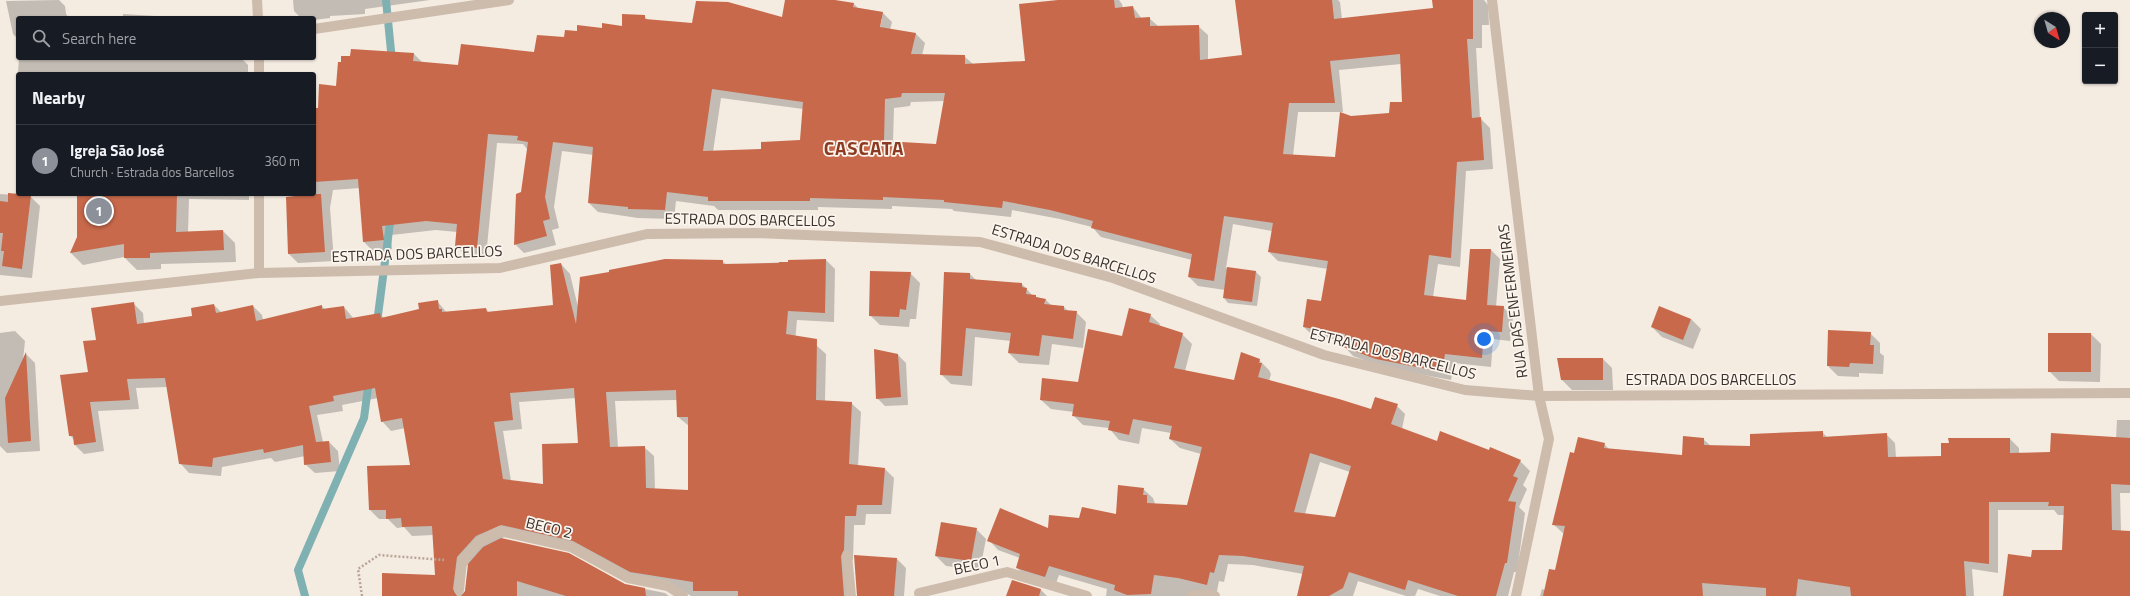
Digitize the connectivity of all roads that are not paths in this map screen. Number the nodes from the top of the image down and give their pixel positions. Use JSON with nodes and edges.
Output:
{"nodes":[{"id":1,"x":257,"y":0,"type":"edge"},
{"id":2,"x":509,"y":0,"type":"edge"},
{"id":3,"x":1492,"y":0,"type":"edge"},
{"id":4,"x":258,"y":16,"type":"edge"},
{"id":5,"x":316,"y":29,"type":"edge"},
{"id":6,"x":259,"y":60,"type":"edge"},
{"id":7,"x":259,"y":72,"type":"edge"},
{"id":8,"x":259,"y":196,"type":"edge"},
{"id":9,"x":258,"y":273,"type":"junction"},
{"id":10,"x":0,"y":301,"type":"edge"},
{"id":11,"x":2130,"y":393,"type":"edge"},
{"id":12,"x":1539,"y":396,"type":"junction"},
{"id":13,"x":847,"y":555,"type":"dead end"},
{"id":14,"x":459,"y":590,"type":"dead end"},
{"id":15,"x":918,"y":593,"type":"dead end"},
{"id":16,"x":682,"y":596,"type":"edge"},
{"id":17,"x":851,"y":596,"type":"edge"},
{"id":18,"x":1087,"y":596,"type":"edge"},
{"id":19,"x":1191,"y":596,"type":"edge"},
{"id":20,"x":1215,"y":596,"type":"edge"},
{"id":21,"x":1516,"y":596,"type":"edge"}],
"edges":[{"from":1,"to":4,"type":"street"},
{"from":2,"to":5,"type":"street"},
{"from":3,"to":12,"type":"street","name":"RUA DAS ENFERMEIRAS"},
{"from":6,"to":7,"type":"street"},
{"from":8,"to":9,"type":"street"},
{"from":9,"to":10,"type":"street","name":"ESTRADA DOS BARCELLOS"},
{"from":9,"to":12,"type":"street","name":"ESTRADA DOS BARCELLOS"},
{"from":11,"to":12,"type":"street","name":"ESTRADA DOS BARCELLOS"},
{"from":12,"to":21,"type":"street","name":"RUA DAS ENFERMEIRAS"},
{"from":13,"to":17,"type":"street"},
{"from":14,"to":16,"type":"street","name":"BECO 2"},
{"from":15,"to":18,"type":"street","name":"BECO 1"},
{"from":19,"to":20,"type":"street"}]}
